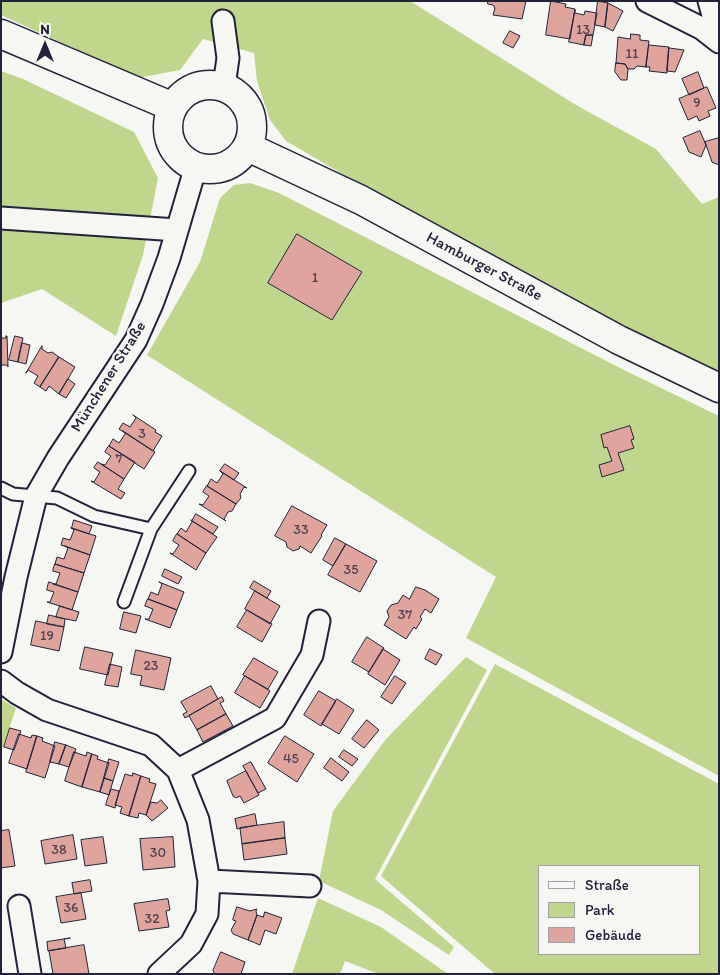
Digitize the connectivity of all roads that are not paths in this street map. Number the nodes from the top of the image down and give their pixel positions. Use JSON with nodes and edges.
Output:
{"nodes":[{"id":1,"x":646,"y":1,"type":"edge"},
{"id":2,"x":709,"y":1,"type":"edge"},
{"id":3,"x":223,"y":21,"type":"dead end"},
{"id":4,"x":1,"y":34,"type":"edge"},
{"id":5,"x":719,"y":37,"type":"edge"},
{"id":6,"x":719,"y":42,"type":"edge"},
{"id":7,"x":224,"y":86,"type":"junction"},
{"id":8,"x":173,"y":107,"type":"junction"},
{"id":9,"x":248,"y":147,"type":"junction"},
{"id":10,"x":196,"y":166,"type":"junction"},
{"id":11,"x":1,"y":218,"type":"edge"},
{"id":12,"x":177,"y":230,"type":"junction"},
{"id":13,"x":719,"y":388,"type":"edge"},
{"id":14,"x":189,"y":471,"type":"dead end"},
{"id":15,"x":1,"y":488,"type":"edge"},
{"id":16,"x":36,"y":496,"type":"junction"},
{"id":17,"x":150,"y":529,"type":"junction"},
{"id":18,"x":124,"y":602,"type":"dead end"},
{"id":19,"x":319,"y":621,"type":"dead end"},
{"id":20,"x":1,"y":652,"type":"edge"},
{"id":21,"x":1,"y":680,"type":"edge"},
{"id":22,"x":178,"y":770,"type":"junction"},
{"id":23,"x":209,"y":881,"type":"junction"},
{"id":24,"x":310,"y":886,"type":"dead end"},
{"id":25,"x":19,"y":906,"type":"dead end"},
{"id":26,"x":30,"y":974,"type":"edge"},
{"id":27,"x":159,"y":974,"type":"edge"}],
"edges":[{"from":1,"to":6,"type":"street"},
{"from":2,"to":5,"type":"street"},
{"from":3,"to":7,"type":"street"},
{"from":4,"to":8,"type":"main road"},
{"from":7,"to":8,"type":"main road"},
{"from":7,"to":9,"type":"main road"},
{"from":8,"to":10,"type":"main road"},
{"from":9,"to":10,"type":"main road"},
{"from":9,"to":13,"type":"main road","name":"Hamburger Straße"},
{"from":10,"to":12,"type":"street","name":"Münchener Straße"},
{"from":11,"to":12,"type":"street"},
{"from":12,"to":16,"type":"street","name":"Münchener Straße"},
{"from":14,"to":17,"type":"lane"},
{"from":15,"to":16,"type":"lane"},
{"from":16,"to":17,"type":"lane"},
{"from":16,"to":20,"type":"street","name":"Münchener Straße"},
{"from":17,"to":18,"type":"lane"},
{"from":19,"to":22,"type":"street"},
{"from":21,"to":22,"type":"street"},
{"from":22,"to":23,"type":"street"},
{"from":23,"to":24,"type":"street"},
{"from":23,"to":27,"type":"street"},
{"from":25,"to":26,"type":"street"}]}
